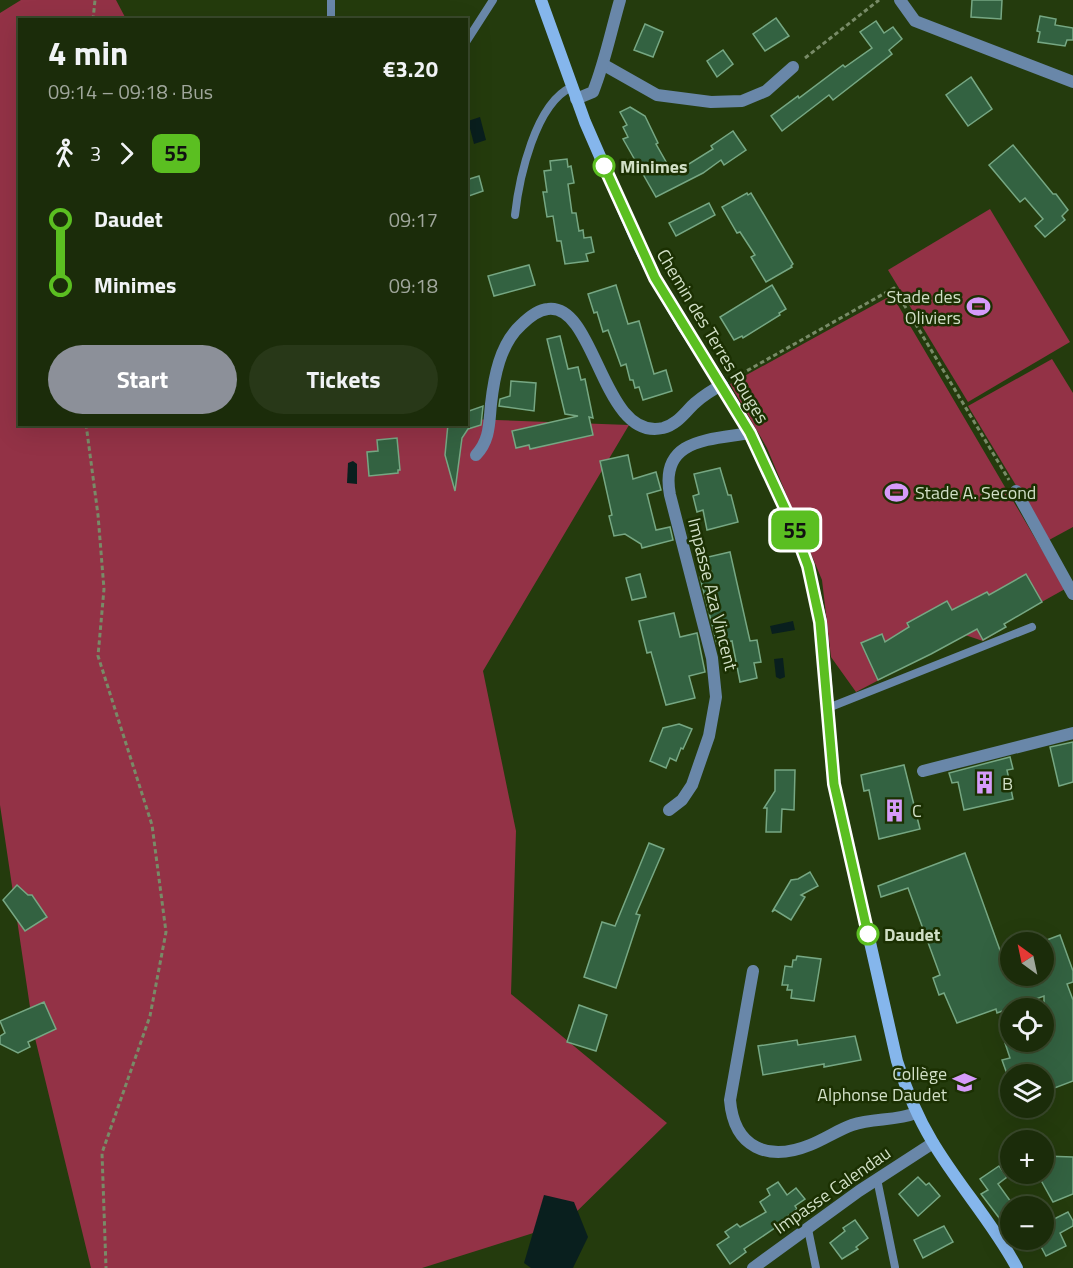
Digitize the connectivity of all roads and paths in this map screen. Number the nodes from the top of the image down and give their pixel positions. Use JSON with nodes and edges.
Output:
{"nodes":[{"id":1,"x":95,"y":0,"type":"edge"},
{"id":2,"x":331,"y":0,"type":"edge"},
{"id":3,"x":493,"y":0,"type":"edge"},
{"id":4,"x":541,"y":0,"type":"edge"},
{"id":5,"x":620,"y":0,"type":"edge"},
{"id":6,"x":879,"y":0,"type":"edge"},
{"id":7,"x":900,"y":0,"type":"edge"},
{"id":8,"x":93,"y":18,"type":"edge"},
{"id":9,"x":331,"y":18,"type":"edge"},
{"id":10,"x":468,"y":39,"type":"edge"},
{"id":11,"x":604,"y":65,"type":"junction"},
{"id":12,"x":793,"y":67,"type":"joint"},
{"id":13,"x":1073,"y":82,"type":"edge"},
{"id":14,"x":574,"y":93,"type":"junction"},
{"id":15,"x":516,"y":215,"type":"dead end"},
{"id":16,"x":722,"y":385,"type":"junction"},
{"id":17,"x":86,"y":426,"type":"edge"},
{"id":18,"x":750,"y":433,"type":"junction"},
{"id":19,"x":476,"y":455,"type":"dead end"},
{"id":20,"x":1016,"y":491,"type":"joint"},
{"id":21,"x":1073,"y":594,"type":"edge"},
{"id":22,"x":1032,"y":627,"type":"dead end"},
{"id":23,"x":828,"y":708,"type":"junction"},
{"id":24,"x":1073,"y":733,"type":"edge"},
{"id":25,"x":923,"y":771,"type":"dead end"},
{"id":26,"x":669,"y":810,"type":"dead end"},
{"id":27,"x":753,"y":971,"type":"dead end"},
{"id":28,"x":916,"y":1113,"type":"junction"},
{"id":29,"x":933,"y":1143,"type":"junction"},
{"id":30,"x":877,"y":1179,"type":"junction"},
{"id":31,"x":808,"y":1229,"type":"junction"},
{"id":32,"x":895,"y":1267,"type":"edge"},
{"id":33,"x":106,"y":1268,"type":"edge"},
{"id":34,"x":753,"y":1268,"type":"edge"},
{"id":35,"x":816,"y":1268,"type":"edge"},
{"id":36,"x":1017,"y":1268,"type":"edge"}],
"edges":[{"from":1,"to":8,"type":"path"},
{"from":2,"to":9,"type":"lane"},
{"from":3,"to":10,"type":"lane"},
{"from":4,"to":14,"type":"main road","name":"Chemin des Terres Rouges"},
{"from":5,"to":11,"type":"street"},
{"from":6,"to":12,"type":"path"},
{"from":7,"to":13,"type":"street"},
{"from":11,"to":12,"type":"street"},
{"from":11,"to":14,"type":"street"},
{"from":14,"to":15,"type":"lane"},
{"from":14,"to":16,"type":"main road","name":"Chemin des Terres Rouges"},
{"from":16,"to":18,"type":"main road","name":"Chemin des Terres Rouges"},
{"from":16,"to":19,"type":"street"},
{"from":16,"to":20,"type":"path"},
{"from":17,"to":33,"type":"path"},
{"from":18,"to":23,"type":"main road","name":"Chemin des Terres Rouges"},
{"from":18,"to":26,"type":"street","name":"Impasse Aza Vincent"},
{"from":20,"to":21,"type":"street"},
{"from":22,"to":23,"type":"lane"},
{"from":23,"to":28,"type":"main road","name":"Chemin des Terres Rouges"},
{"from":24,"to":25,"type":"street"},
{"from":27,"to":28,"type":"street"},
{"from":28,"to":29,"type":"main road","name":"Chemin des Terres Rouges"},
{"from":29,"to":30,"type":"street","name":"Impasse Calendau"},
{"from":29,"to":36,"type":"main road","name":"Chemin des Terres Rouges"},
{"from":30,"to":31,"type":"street","name":"Impasse Calendau"},
{"from":30,"to":32,"type":"lane"},
{"from":31,"to":34,"type":"street","name":"Impasse Calendau"},
{"from":31,"to":35,"type":"lane"}]}
